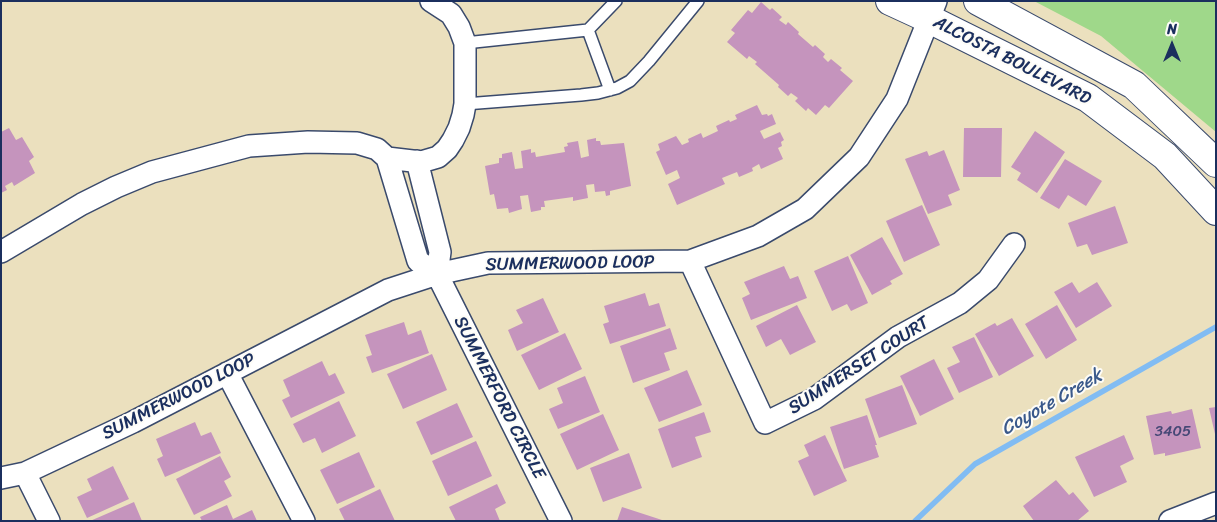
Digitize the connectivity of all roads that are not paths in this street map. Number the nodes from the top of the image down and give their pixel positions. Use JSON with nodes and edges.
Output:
{"nodes":[{"id":1,"x":431,"y":1,"type":"edge"},
{"id":2,"x":616,"y":1,"type":"edge"},
{"id":3,"x":698,"y":1,"type":"edge"},
{"id":4,"x":890,"y":1,"type":"edge"},
{"id":5,"x":978,"y":1,"type":"edge"},
{"id":6,"x":932,"y":10,"type":"edge"},
{"id":7,"x":588,"y":30,"type":"junction"},
{"id":8,"x":465,"y":43,"type":"junction"},
{"id":9,"x":610,"y":90,"type":"junction"},
{"id":10,"x":465,"y":104,"type":"junction"},
{"id":11,"x":387,"y":158,"type":"junction"},
{"id":12,"x":416,"y":162,"type":"junction"},
{"id":13,"x":1216,"y":163,"type":"edge"},
{"id":14,"x":1216,"y":211,"type":"edge"},
{"id":15,"x":1014,"y":244,"type":"dead end"},
{"id":16,"x":1,"y":252,"type":"edge"},
{"id":17,"x":690,"y":261,"type":"junction"},
{"id":18,"x":437,"y":274,"type":"junction"},
{"id":19,"x":227,"y":373,"type":"junction"},
{"id":20,"x":25,"y":473,"type":"junction"},
{"id":21,"x":1,"y":478,"type":"edge"},
{"id":22,"x":1216,"y":503,"type":"edge"},
{"id":23,"x":49,"y":521,"type":"edge"},
{"id":24,"x":304,"y":521,"type":"edge"},
{"id":25,"x":562,"y":521,"type":"edge"},
{"id":26,"x":1170,"y":521,"type":"edge"}],
"edges":[{"from":1,"to":8,"type":"street"},
{"from":2,"to":7,"type":"lane"},
{"from":3,"to":9,"type":"lane"},
{"from":4,"to":6,"type":"main road","name":"ALCOSTA BOULEVARD"},
{"from":5,"to":13,"type":"main road","name":"ALCOSTA BOULEVARD"},
{"from":6,"to":14,"type":"main road","name":"ALCOSTA BOULEVARD"},
{"from":6,"to":17,"type":"street","name":"SUMMERWOOD LOOP"},
{"from":7,"to":8,"type":"lane"},
{"from":7,"to":9,"type":"lane"},
{"from":8,"to":10,"type":"street"},
{"from":9,"to":10,"type":"lane"},
{"from":10,"to":12,"type":"street"},
{"from":11,"to":12,"type":"street"},
{"from":11,"to":16,"type":"street"},
{"from":11,"to":18,"type":"street"},
{"from":12,"to":18,"type":"street"},
{"from":15,"to":17,"type":"street","name":"SUMMERSET COURT"},
{"from":17,"to":18,"type":"street","name":"SUMMERWOOD LOOP"},
{"from":18,"to":19,"type":"street","name":"SUMMERWOOD LOOP"},
{"from":18,"to":25,"type":"street","name":"SUMMERFORD CIRCLE"},
{"from":19,"to":20,"type":"street","name":"SUMMERWOOD LOOP"},
{"from":19,"to":24,"type":"street"},
{"from":20,"to":21,"type":"street","name":"SUMMERWOOD LOOP"},
{"from":20,"to":23,"type":"street"},
{"from":22,"to":26,"type":"street"}]}
